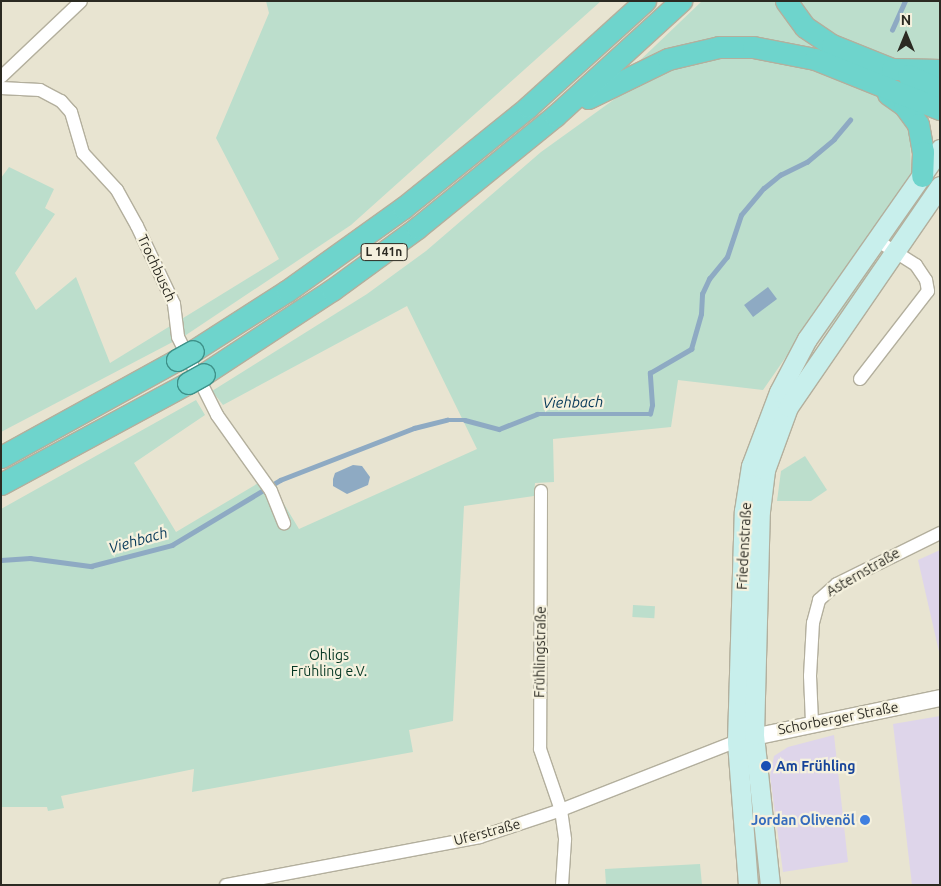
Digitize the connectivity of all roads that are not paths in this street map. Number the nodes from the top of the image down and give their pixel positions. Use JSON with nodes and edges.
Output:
{"nodes":[{"id":1,"x":81,"y":1,"type":"edge"},
{"id":2,"x":645,"y":1,"type":"edge"},
{"id":3,"x":681,"y":1,"type":"edge"},
{"id":4,"x":786,"y":1,"type":"edge"},
{"id":5,"x":892,"y":69,"type":"junction"},
{"id":6,"x":940,"y":70,"type":"edge"},
{"id":7,"x":860,"y":76,"type":"junction"},
{"id":8,"x":1,"y":77,"type":"edge"},
{"id":9,"x":1,"y":88,"type":"edge"},
{"id":10,"x":940,"y":88,"type":"edge"},
{"id":11,"x":940,"y":109,"type":"edge"},
{"id":12,"x":555,"y":116,"type":"junction"},
{"id":13,"x":940,"y":149,"type":"edge"},
{"id":14,"x":931,"y":181,"type":"edge"},
{"id":15,"x":878,"y":241,"type":"junction"},
{"id":16,"x":896,"y":251,"type":"junction"},
{"id":17,"x":860,"y":379,"type":"dead end"},
{"id":18,"x":1,"y":457,"type":"edge"},
{"id":19,"x":1,"y":484,"type":"edge"},
{"id":20,"x":541,"y":491,"type":"dead end"},
{"id":21,"x":284,"y":523,"type":"dead end"},
{"id":22,"x":940,"y":532,"type":"edge"},
{"id":23,"x":940,"y":698,"type":"edge"},
{"id":24,"x":812,"y":722,"type":"junction"},
{"id":25,"x":746,"y":738,"type":"junction"},
{"id":26,"x":562,"y":810,"type":"junction"},
{"id":27,"x":226,"y":885,"type":"edge"},
{"id":28,"x":562,"y":885,"type":"edge"},
{"id":29,"x":748,"y":885,"type":"edge"},
{"id":30,"x":770,"y":885,"type":"edge"}],
"edges":[{"from":1,"to":8,"type":"street"},
{"from":2,"to":18,"type":"highway","number":"L 141n"},
{"from":3,"to":12,"type":"highway","number":"L 141n"},
{"from":4,"to":5,"type":"highway"},
{"from":5,"to":6,"type":"highway"},
{"from":5,"to":10,"type":"highway"},
{"from":7,"to":11,"type":"highway"},
{"from":7,"to":12,"type":"highway"},
{"from":7,"to":14,"type":"highway"},
{"from":9,"to":21,"type":"street","name":"Trochbusch"},
{"from":12,"to":19,"type":"highway","number":"L 141n"},
{"from":13,"to":14,"type":"main road","name":"Friedenstraße"},
{"from":14,"to":15,"type":"main road","name":"Friedenstraße"},
{"from":14,"to":16,"type":"main road","name":"Friedenstraße"},
{"from":15,"to":16,"type":"street"},
{"from":15,"to":25,"type":"main road","name":"Friedenstraße"},
{"from":16,"to":17,"type":"street"},
{"from":16,"to":25,"type":"main road","name":"Friedenstraße"},
{"from":20,"to":26,"type":"street","name":"Frühlingstraße"},
{"from":22,"to":24,"type":"street","name":"Asternstraße"},
{"from":23,"to":24,"type":"street","name":"Schorberger Straße"},
{"from":24,"to":25,"type":"street","name":"Schorberger Straße"},
{"from":25,"to":26,"type":"street","name":"Uferstraße"},
{"from":25,"to":29,"type":"main road","name":"Friedenstraße"},
{"from":25,"to":30,"type":"main road","name":"Friedenstraße"},
{"from":26,"to":27,"type":"street","name":"Uferstraße"},
{"from":26,"to":28,"type":"street","name":"Frühlingstraße"}]}
